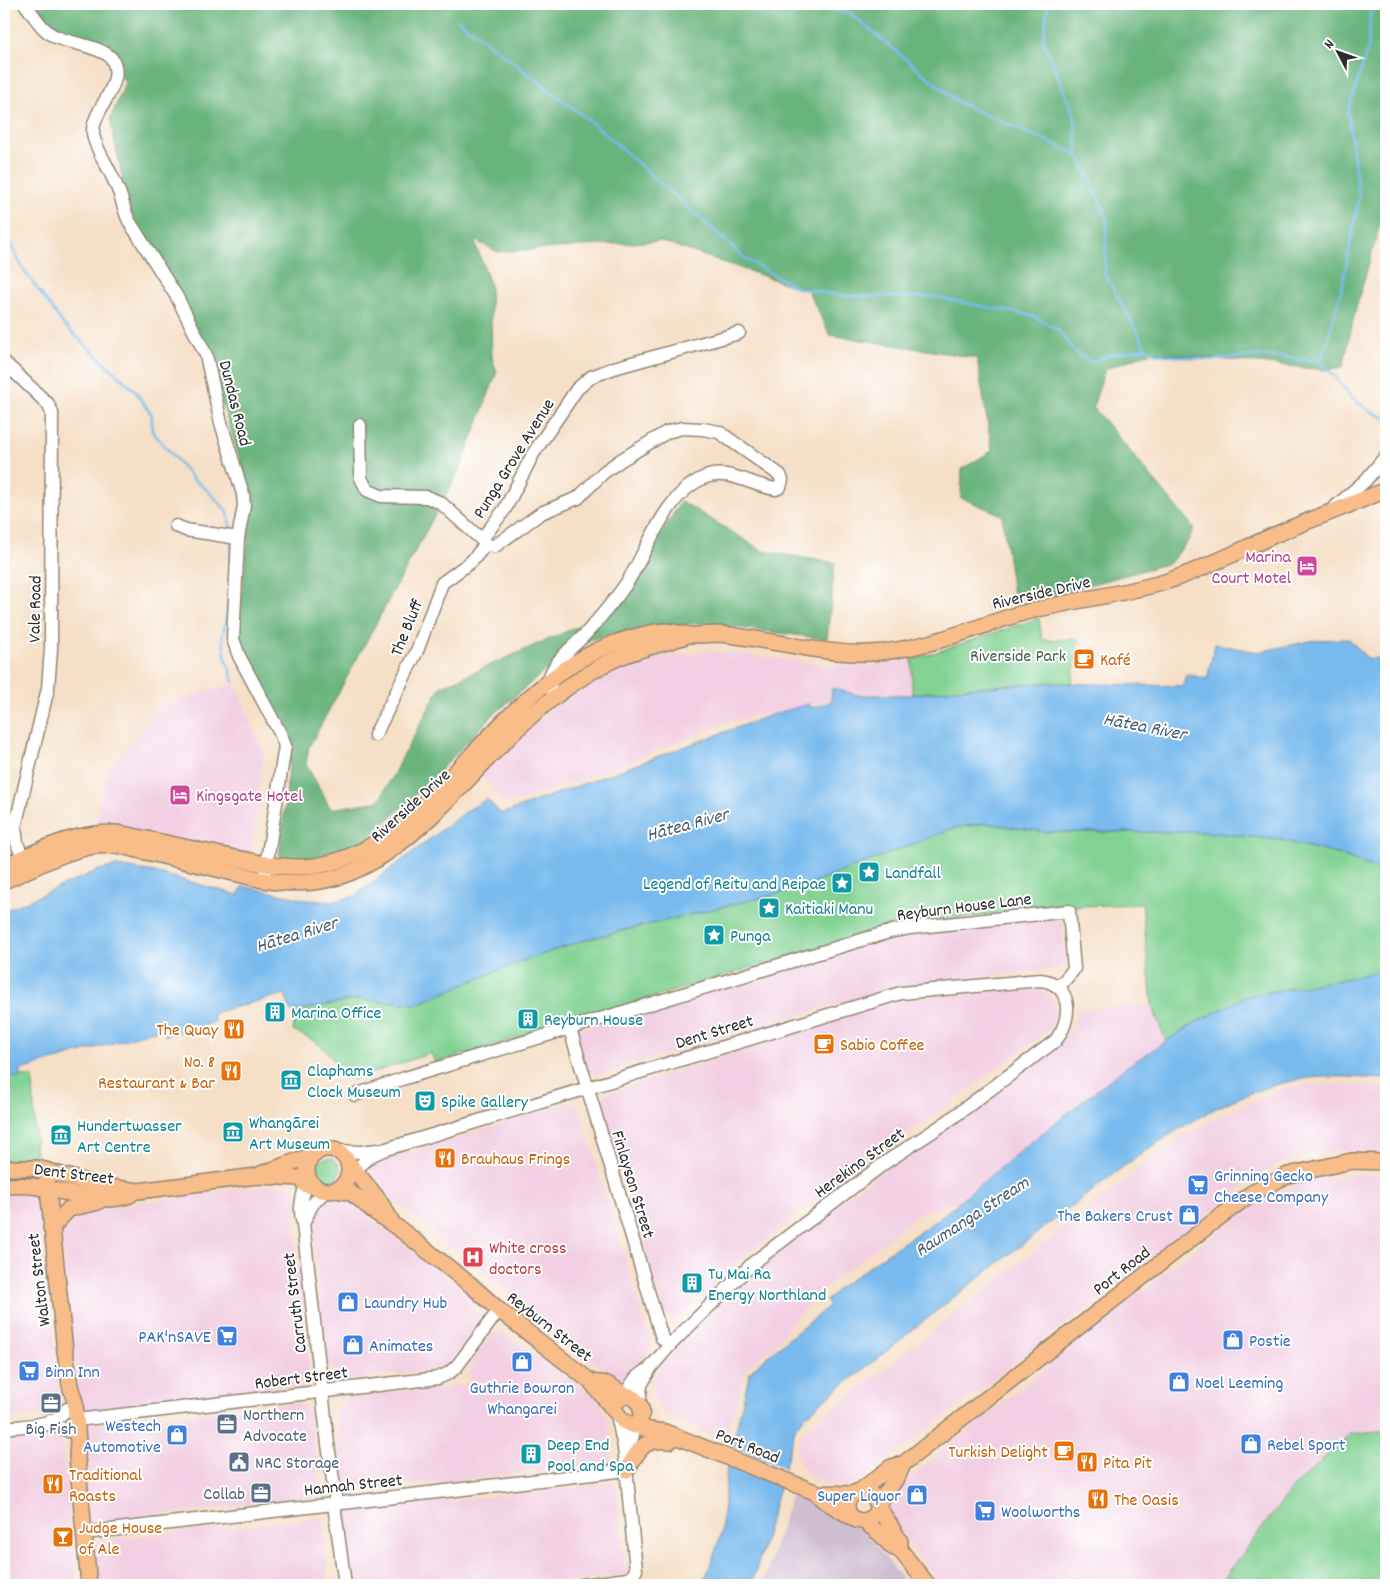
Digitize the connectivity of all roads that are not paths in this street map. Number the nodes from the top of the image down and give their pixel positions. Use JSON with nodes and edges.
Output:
{"nodes":[{"id":1,"x":25,"y":4,"type":"edge"},
{"id":2,"x":739,"y":333,"type":"dead end"},
{"id":3,"x":4,"y":362,"type":"edge"},
{"id":4,"x":360,"y":425,"type":"dead end"},
{"id":5,"x":1386,"y":456,"type":"edge"},
{"id":6,"x":1386,"y":490,"type":"edge"},
{"id":7,"x":1328,"y":513,"type":"junction"},
{"id":8,"x":176,"y":526,"type":"dead end"},
{"id":9,"x":238,"y":538,"type":"junction"},
{"id":10,"x":484,"y":543,"type":"junction"},
{"id":11,"x":689,"y":635,"type":"junction"},
{"id":12,"x":548,"y":682,"type":"junction"},
{"id":13,"x":555,"y":696,"type":"junction"},
{"id":14,"x":375,"y":735,"type":"dead end"},
{"id":15,"x":25,"y":864,"type":"junction"},
{"id":16,"x":267,"y":864,"type":"junction"},
{"id":17,"x":4,"y":866,"type":"edge"},
{"id":18,"x":263,"y":880,"type":"junction"},
{"id":19,"x":4,"y":881,"type":"edge"},
{"id":20,"x":1059,"y":987,"type":"junction"},
{"id":21,"x":570,"y":1029,"type":"junction"},
{"id":22,"x":588,"y":1089,"type":"junction"},
{"id":23,"x":355,"y":1095,"type":"dead end"},
{"id":24,"x":383,"y":1150,"type":"junction"},
{"id":25,"x":336,"y":1151,"type":"junction"},
{"id":26,"x":315,"y":1154,"type":"junction"},
{"id":27,"x":1386,"y":1162,"type":"edge"},
{"id":28,"x":4,"y":1168,"type":"edge"},
{"id":29,"x":46,"y":1170,"type":"junction"},
{"id":30,"x":350,"y":1170,"type":"junction"},
{"id":31,"x":258,"y":1176,"type":"junction"},
{"id":32,"x":4,"y":1186,"type":"edge"},
{"id":33,"x":318,"y":1186,"type":"junction"},
{"id":34,"x":47,"y":1189,"type":"junction"},
{"id":35,"x":138,"y":1191,"type":"junction"},
{"id":36,"x":109,"y":1199,"type":"junction"},
{"id":37,"x":392,"y":1223,"type":"junction"},
{"id":38,"x":303,"y":1224,"type":"junction"},
{"id":39,"x":51,"y":1228,"type":"junction"},
{"id":40,"x":499,"y":1310,"type":"junction"},
{"id":41,"x":670,"y":1345,"type":"junction"},
{"id":42,"x":651,"y":1367,"type":"junction"},
{"id":43,"x":591,"y":1382,"type":"junction"},
{"id":44,"x":322,"y":1392,"type":"junction"},
{"id":45,"x":624,"y":1394,"type":"junction"},
{"id":46,"x":640,"y":1406,"type":"junction"},
{"id":47,"x":616,"y":1412,"type":"junction"},
{"id":48,"x":71,"y":1420,"type":"junction"},
{"id":49,"x":46,"y":1424,"type":"junction"},
{"id":50,"x":636,"y":1425,"type":"junction"},
{"id":51,"x":4,"y":1428,"type":"edge"},
{"id":52,"x":665,"y":1432,"type":"junction"},
{"id":53,"x":698,"y":1445,"type":"junction"},
{"id":54,"x":903,"y":1464,"type":"junction"},
{"id":55,"x":627,"y":1470,"type":"junction"},
{"id":56,"x":817,"y":1493,"type":"junction"},
{"id":57,"x":857,"y":1493,"type":"junction"},
{"id":58,"x":335,"y":1504,"type":"junction"},
{"id":59,"x":878,"y":1505,"type":"junction"},
{"id":60,"x":850,"y":1516,"type":"junction"},
{"id":61,"x":865,"y":1522,"type":"junction"},
{"id":62,"x":84,"y":1533,"type":"junction"},
{"id":63,"x":900,"y":1550,"type":"junction"},
{"id":64,"x":89,"y":1585,"type":"edge"},
{"id":65,"x":345,"y":1585,"type":"edge"},
{"id":66,"x":582,"y":1585,"type":"edge"},
{"id":67,"x":928,"y":1585,"type":"edge"}],
"edges":[{"from":1,"to":9,"type":"street","name":"Dundas Road"},
{"from":2,"to":10,"type":"street","name":"Punga Grove Avenue"},
{"from":3,"to":15,"type":"street","name":"Vale Road"},
{"from":4,"to":10,"type":"street"},
{"from":5,"to":7,"type":"street"},
{"from":6,"to":7,"type":"main road","name":"Riverside Drive"},
{"from":7,"to":11,"type":"main road","name":"Riverside Drive"},
{"from":8,"to":9,"type":"street"},
{"from":9,"to":16,"type":"street","name":"Dundas Road"},
{"from":10,"to":12,"type":"street","name":"Punga Grove Avenue"},
{"from":10,"to":14,"type":"street","name":"The Bluff"},
{"from":11,"to":12,"type":"main road","name":"Riverside Drive"},
{"from":11,"to":13,"type":"main road","name":"Riverside Drive"},
{"from":12,"to":13,"type":"street"},
{"from":12,"to":16,"type":"main road","name":"Riverside Drive"},
{"from":13,"to":18,"type":"main road","name":"Riverside Drive"},
{"from":15,"to":16,"type":"main road","name":"Riverside Drive"},
{"from":15,"to":17,"type":"main road","name":"Riverside Drive"},
{"from":15,"to":18,"type":"main road","name":"Riverside Drive"},
{"from":15,"to":19,"type":"main road","name":"Riverside Drive"},
{"from":16,"to":18,"type":"street","name":"Dundas Road"},
{"from":20,"to":21,"type":"street","name":"Reyburn House Lane"},
{"from":20,"to":22,"type":"street","name":"Dent Street"},
{"from":20,"to":41,"type":"street","name":"Herekino Street"},
{"from":21,"to":22,"type":"street","name":"Finlayson Street"},
{"from":21,"to":23,"type":"street","name":"Reyburn House Lane"},
{"from":22,"to":24,"type":"street","name":"Dent Street"},
{"from":22,"to":41,"type":"street","name":"Finlayson Street"},
{"from":24,"to":25,"type":"street","name":"Dent Street"},
{"from":24,"to":30,"type":"street","name":"Dent Street"},
{"from":25,"to":26,"type":"main road"},
{"from":25,"to":30,"type":"main road"},
{"from":26,"to":31,"type":"main road","name":"Dent Street"},
{"from":26,"to":33,"type":"main road"},
{"from":27,"to":54,"type":"main road","name":"Port Road"},
{"from":28,"to":29,"type":"main road","name":"Dent Street"},
{"from":29,"to":34,"type":"main road","name":"Walton Street"},
{"from":29,"to":35,"type":"main road","name":"Dent Street"},
{"from":30,"to":33,"type":"main road"},
{"from":30,"to":37,"type":"main road","name":"Reyburn Street"},
{"from":31,"to":33,"type":"main road","name":"Dent Street"},
{"from":31,"to":35,"type":"main road","name":"Dent Street"},
{"from":32,"to":34,"type":"main road","name":"Dent Street"},
{"from":33,"to":37,"type":"main road","name":"Reyburn Street"},
{"from":33,"to":38,"type":"street"},
{"from":33,"to":38,"type":"street","name":"Carruth Street"},
{"from":34,"to":36,"type":"main road","name":"Dent Street"},
{"from":34,"to":39,"type":"main road","name":"Walton Street"},
{"from":35,"to":36,"type":"main road","name":"Dent Street"},
{"from":36,"to":39,"type":"main road"},
{"from":37,"to":40,"type":"main road","name":"Reyburn Street"},
{"from":38,"to":44,"type":"street","name":"Carruth Street"},
{"from":39,"to":48,"type":"main road","name":"Walton Street"},
{"from":40,"to":43,"type":"main road","name":"Reyburn Street"},
{"from":40,"to":44,"type":"street","name":"Robert Street"},
{"from":41,"to":42,"type":"street","name":"Herekino Street"},
{"from":42,"to":45,"type":"street","name":"Herekino Street"},
{"from":42,"to":46,"type":"street","name":"Herekino Street"},
{"from":43,"to":45,"type":"main road","name":"Reyburn Street"},
{"from":43,"to":47,"type":"main road","name":"Reyburn Street"},
{"from":44,"to":48,"type":"street","name":"Robert Street"},
{"from":44,"to":58,"type":"street","name":"Carruth Street"},
{"from":45,"to":46,"type":"main road"},
{"from":45,"to":47,"type":"main road"},
{"from":46,"to":50,"type":"main road"},
{"from":46,"to":52,"type":"main road","name":"Port Road"},
{"from":47,"to":50,"type":"main road"},
{"from":47,"to":55,"type":"street","name":"Reyburn Street"},
{"from":48,"to":49,"type":"street","name":"Robert Street"},
{"from":48,"to":49,"type":"street","name":"Robert Street"},
{"from":48,"to":62,"type":"main road","name":"Walton Street"},
{"from":49,"to":51,"type":"street","name":"Robert Street"},
{"from":50,"to":52,"type":"main road","name":"Port Road"},
{"from":50,"to":55,"type":"street","name":"Reyburn Street"},
{"from":52,"to":53,"type":"main road","name":"Port Road"},
{"from":53,"to":55,"type":"main road"},
{"from":53,"to":56,"type":"main road","name":"Port Road"},
{"from":54,"to":57,"type":"main road","name":"Port Road"},
{"from":54,"to":59,"type":"main road","name":"Port Road"},
{"from":55,"to":58,"type":"street","name":"Hannah Street"},
{"from":55,"to":66,"type":"street","name":"Reyburn Street"},
{"from":56,"to":57,"type":"main road","name":"Port Road"},
{"from":56,"to":60,"type":"main road","name":"Port Road"},
{"from":57,"to":59,"type":"main road"},
{"from":57,"to":60,"type":"main road"},
{"from":58,"to":62,"type":"street","name":"Hannah Street"},
{"from":58,"to":65,"type":"street","name":"Carruth Street"},
{"from":59,"to":61,"type":"main road"},
{"from":59,"to":63,"type":"main road"},
{"from":60,"to":61,"type":"main road"},
{"from":61,"to":63,"type":"main road"},
{"from":62,"to":64,"type":"main road","name":"Walton Street"},
{"from":63,"to":67,"type":"main road"}]}
